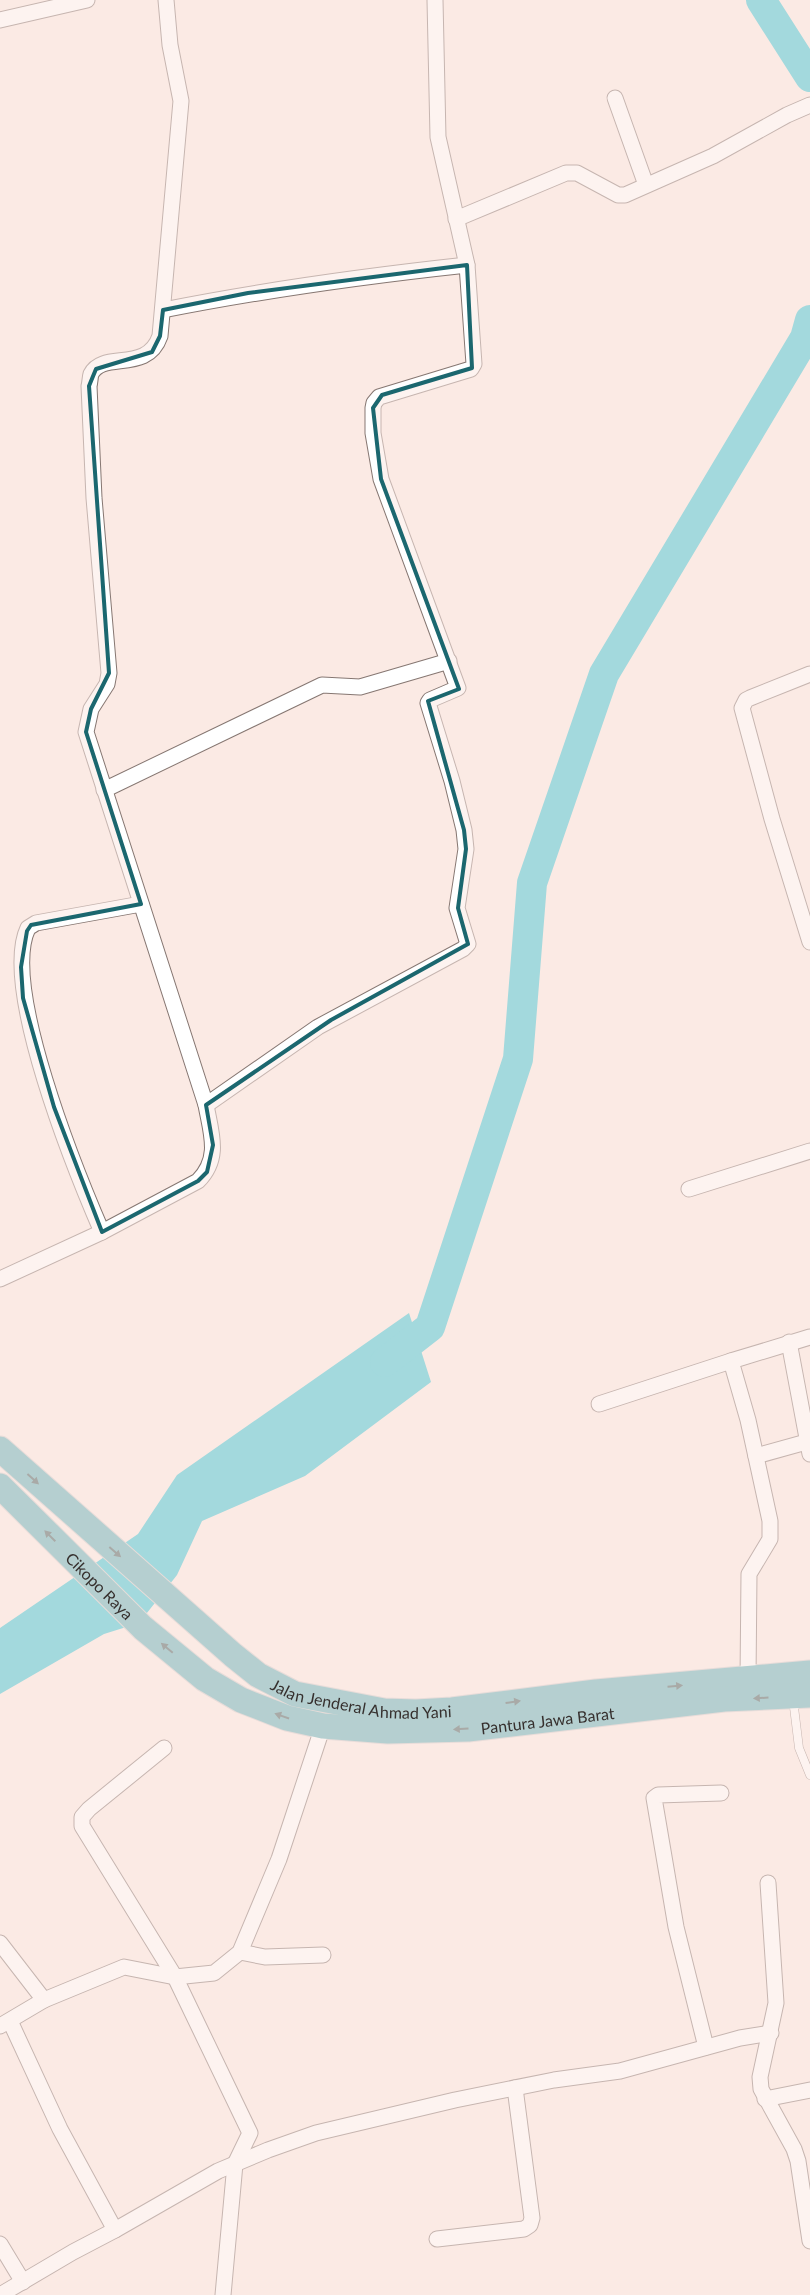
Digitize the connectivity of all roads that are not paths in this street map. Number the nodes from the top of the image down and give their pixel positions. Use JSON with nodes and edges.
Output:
{"nodes":[{"id":1,"x":87,"y":0,"type":"edge"},
{"id":2,"x":166,"y":0,"type":"edge"},
{"id":3,"x":435,"y":0,"type":"edge"},
{"id":4,"x":0,"y":20,"type":"edge"},
{"id":5,"x":615,"y":98,"type":"dead end"},
{"id":6,"x":805,"y":107,"type":"edge"},
{"id":7,"x":646,"y":185,"type":"junction"},
{"id":8,"x":456,"y":219,"type":"junction"},
{"id":9,"x":467,"y":265,"type":"junction"},
{"id":10,"x":163,"y":310,"type":"junction"},
{"id":11,"x":449,"y":661,"type":"junction"},
{"id":12,"x":810,"y":674,"type":"edge"},
{"id":13,"x":104,"y":790,"type":"junction"},
{"id":14,"x":141,"y":904,"type":"junction"},
{"id":15,"x":810,"y":942,"type":"edge"},
{"id":16,"x":206,"y":1105,"type":"junction"},
{"id":17,"x":810,"y":1151,"type":"edge"},
{"id":18,"x":689,"y":1189,"type":"dead end"},
{"id":19,"x":102,"y":1232,"type":"junction"},
{"id":20,"x":0,"y":1279,"type":"edge"},
{"id":21,"x":810,"y":1337,"type":"edge"},
{"id":22,"x":789,"y":1342,"type":"junction"},
{"id":23,"x":732,"y":1360,"type":"junction"},
{"id":24,"x":599,"y":1404,"type":"dead end"},
{"id":25,"x":809,"y":1446,"type":"edge"},
{"id":26,"x":0,"y":1449,"type":"edge"},
{"id":27,"x":756,"y":1456,"type":"junction"},
{"id":28,"x":0,"y":1486,"type":"edge"},
{"id":29,"x":205,"y":1679,"type":"joint"},
{"id":30,"x":748,"y":1679,"type":"junction"},
{"id":31,"x":801,"y":1685,"type":"edge"},
{"id":32,"x":323,"y":1726,"type":"junction"},
{"id":33,"x":164,"y":1748,"type":"dead end"},
{"id":34,"x":810,"y":1775,"type":"edge"},
{"id":35,"x":721,"y":1793,"type":"dead end"},
{"id":36,"x":768,"y":1883,"type":"dead end"},
{"id":37,"x":0,"y":1943,"type":"edge"},
{"id":38,"x":240,"y":1952,"type":"junction"},
{"id":39,"x":323,"y":1955,"type":"dead end"},
{"id":40,"x":175,"y":1977,"type":"junction"},
{"id":41,"x":44,"y":2000,"type":"junction"},
{"id":42,"x":5,"y":2023,"type":"edge"},
{"id":43,"x":771,"y":2033,"type":"junction"},
{"id":44,"x":706,"y":2047,"type":"junction"},
{"id":45,"x":515,"y":2088,"type":"junction"},
{"id":46,"x":810,"y":2090,"type":"edge"},
{"id":47,"x":766,"y":2099,"type":"junction"},
{"id":48,"x":235,"y":2164,"type":"junction"},
{"id":49,"x":115,"y":2230,"type":"junction"},
{"id":50,"x":437,"y":2239,"type":"dead end"},
{"id":51,"x":810,"y":2241,"type":"edge"},
{"id":52,"x":0,"y":2244,"type":"edge"},
{"id":53,"x":23,"y":2282,"type":"junction"},
{"id":54,"x":0,"y":2295,"type":"edge"},
{"id":55,"x":223,"y":2295,"type":"edge"}],
"edges":[{"from":1,"to":4,"type":"street"},
{"from":2,"to":10,"type":"street"},
{"from":3,"to":8,"type":"street"},
{"from":5,"to":7,"type":"street"},
{"from":6,"to":7,"type":"street"},
{"from":7,"to":8,"type":"street"},
{"from":8,"to":9,"type":"street"},
{"from":9,"to":10,"type":"street"},
{"from":9,"to":11,"type":"street"},
{"from":10,"to":13,"type":"street"},
{"from":11,"to":13,"type":"street"},
{"from":11,"to":16,"type":"street"},
{"from":12,"to":15,"type":"street"},
{"from":13,"to":14,"type":"street"},
{"from":14,"to":16,"type":"street"},
{"from":14,"to":19,"type":"street"},
{"from":16,"to":19,"type":"street"},
{"from":17,"to":18,"type":"street"},
{"from":19,"to":20,"type":"street"},
{"from":21,"to":22,"type":"street"},
{"from":22,"to":23,"type":"street"},
{"from":22,"to":25,"type":"street"},
{"from":23,"to":24,"type":"street"},
{"from":23,"to":27,"type":"street"},
{"from":25,"to":27,"type":"street"},
{"from":26,"to":30,"type":"highway","name":"Jalan Jenderal Ahmad Yani","one_way":true},
{"from":27,"to":30,"type":"street"},
{"from":29,"to":28,"type":"highway","name":"Cikopo Raya","one_way":true},
{"from":32,"to":29,"type":"highway","name":"Pantura Jawa Barat","one_way":true},
{"from":30,"to":31,"type":"highway","name":"Jalan Jenderal Ahmad Yani"},
{"from":31,"to":32,"type":"highway","name":"Pantura Jawa Barat","one_way":true},
{"from":31,"to":34,"type":"lane"},
{"from":32,"to":38,"type":"street"},
{"from":33,"to":40,"type":"street"},
{"from":35,"to":44,"type":"street"},
{"from":36,"to":43,"type":"street"},
{"from":37,"to":41,"type":"street"},
{"from":38,"to":39,"type":"street"},
{"from":38,"to":40,"type":"street"},
{"from":40,"to":41,"type":"street"},
{"from":40,"to":48,"type":"street"},
{"from":41,"to":42,"type":"street"},
{"from":42,"to":49,"type":"street"},
{"from":43,"to":44,"type":"street"},
{"from":43,"to":47,"type":"street"},
{"from":44,"to":45,"type":"street"},
{"from":45,"to":48,"type":"street"},
{"from":45,"to":50,"type":"street"},
{"from":46,"to":47,"type":"street"},
{"from":47,"to":51,"type":"street"},
{"from":48,"to":49,"type":"street"},
{"from":48,"to":55,"type":"street"},
{"from":49,"to":53,"type":"street"},
{"from":52,"to":53,"type":"street"},
{"from":53,"to":54,"type":"street"}]}
